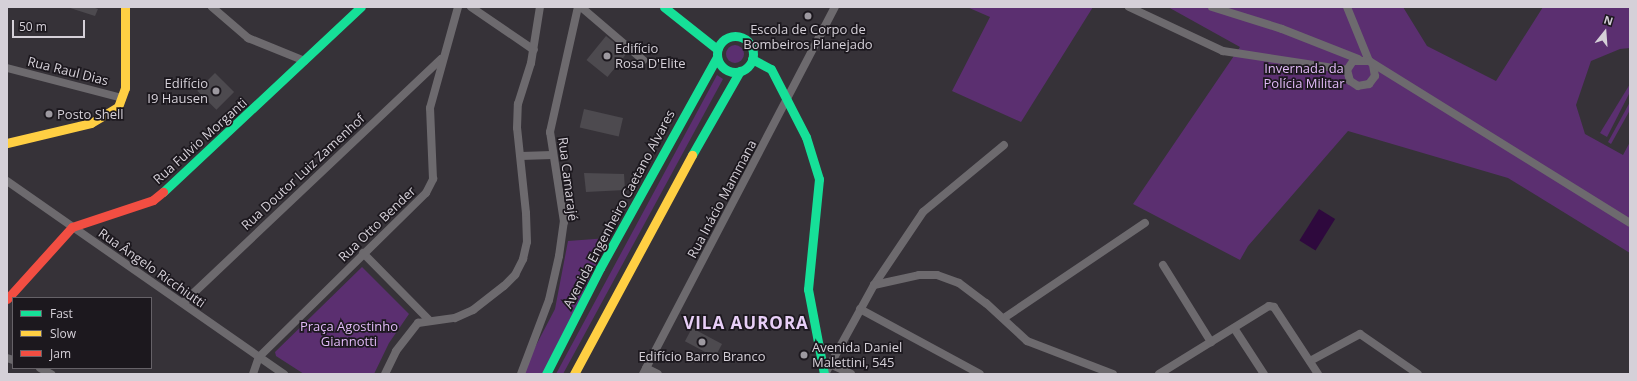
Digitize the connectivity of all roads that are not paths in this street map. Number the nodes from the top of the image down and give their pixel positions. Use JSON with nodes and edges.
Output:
{"nodes":[{"id":1,"x":125,"y":7,"type":"edge"},
{"id":2,"x":212,"y":7,"type":"edge"},
{"id":3,"x":361,"y":7,"type":"edge"},
{"id":4,"x":458,"y":7,"type":"edge"},
{"id":5,"x":471,"y":7,"type":"edge"},
{"id":6,"x":540,"y":7,"type":"edge"},
{"id":7,"x":580,"y":7,"type":"edge"},
{"id":8,"x":664,"y":7,"type":"edge"},
{"id":9,"x":835,"y":7,"type":"edge"},
{"id":10,"x":1129,"y":7,"type":"edge"},
{"id":11,"x":1212,"y":7,"type":"edge"},
{"id":12,"x":1347,"y":7,"type":"edge"},
{"id":13,"x":534,"y":50,"type":"junction"},
{"id":14,"x":717,"y":53,"type":"junction"},
{"id":15,"x":441,"y":59,"type":"junction"},
{"id":16,"x":752,"y":59,"type":"junction"},
{"id":17,"x":1358,"y":59,"type":"junction"},
{"id":18,"x":643,"y":60,"type":"dead end"},
{"id":19,"x":305,"y":61,"type":"junction"},
{"id":20,"x":1371,"y":63,"type":"junction"},
{"id":21,"x":7,"y":68,"type":"edge"},
{"id":22,"x":1347,"y":70,"type":"junction"},
{"id":23,"x":740,"y":71,"type":"junction"},
{"id":24,"x":122,"y":98,"type":"junction"},
{"id":25,"x":786,"y":100,"type":"junction"},
{"id":26,"x":7,"y":143,"type":"edge"},
{"id":27,"x":1004,"y":145,"type":"dead end"},
{"id":28,"x":552,"y":155,"type":"junction"},
{"id":29,"x":521,"y":156,"type":"junction"},
{"id":30,"x":7,"y":181,"type":"edge"},
{"id":31,"x":1145,"y":223,"type":"dead end"},
{"id":32,"x":1630,"y":223,"type":"edge"},
{"id":33,"x":72,"y":227,"type":"junction"},
{"id":34,"x":363,"y":253,"type":"junction"},
{"id":35,"x":1163,"y":265,"type":"dead end"},
{"id":36,"x":874,"y":285,"type":"junction"},
{"id":37,"x":7,"y":299,"type":"edge"},
{"id":38,"x":183,"y":303,"type":"junction"},
{"id":39,"x":860,"y":309,"type":"junction"},
{"id":40,"x":1004,"y":318,"type":"junction"},
{"id":41,"x":428,"y":319,"type":"junction"},
{"id":42,"x":1234,"y":328,"type":"junction"},
{"id":43,"x":1211,"y":342,"type":"junction"},
{"id":44,"x":259,"y":357,"type":"junction"},
{"id":45,"x":1310,"y":361,"type":"junction"},
{"id":46,"x":830,"y":364,"type":"junction"},
{"id":47,"x":42,"y":369,"type":"edge"},
{"id":48,"x":644,"y":371,"type":"edge"},
{"id":49,"x":51,"y":374,"type":"edge"},
{"id":50,"x":253,"y":374,"type":"edge"},
{"id":51,"x":284,"y":374,"type":"edge"},
{"id":52,"x":385,"y":374,"type":"edge"},
{"id":53,"x":520,"y":374,"type":"edge"},
{"id":54,"x":546,"y":374,"type":"edge"},
{"id":55,"x":574,"y":374,"type":"edge"},
{"id":56,"x":658,"y":374,"type":"edge"},
{"id":57,"x":825,"y":374,"type":"edge"},
{"id":58,"x":851,"y":374,"type":"edge"},
{"id":59,"x":980,"y":374,"type":"edge"},
{"id":60,"x":1113,"y":374,"type":"edge"},
{"id":61,"x":1159,"y":374,"type":"edge"},
{"id":62,"x":1264,"y":374,"type":"edge"},
{"id":63,"x":1318,"y":374,"type":"edge"},
{"id":64,"x":1418,"y":374,"type":"edge"}],
"edges":[{"from":1,"to":24,"type":"street"},
{"from":2,"to":19,"type":"street"},
{"from":3,"to":19,"type":"street","name":"Rua Fulvio Morganti"},
{"from":4,"to":15,"type":"street","name":"Rua Otto Bender"},
{"from":5,"to":13,"type":"street"},
{"from":6,"to":13,"type":"street"},
{"from":7,"to":18,"type":"street"},
{"from":7,"to":28,"type":"street","name":"Rua Camarajé"},
{"from":8,"to":14,"type":"street"},
{"from":9,"to":25,"type":"street","name":"Rua Inácio Mammana"},
{"from":10,"to":22,"type":"street"},
{"from":11,"to":17,"type":"street"},
{"from":12,"to":20,"type":"street"},
{"from":13,"to":29,"type":"street"},
{"from":14,"to":16,"type":"street"},
{"from":14,"to":23,"type":"street"},
{"from":14,"to":54,"type":"street","name":"Avenida Engenheiro Caetano Alvares"},
{"from":15,"to":34,"type":"street","name":"Rua Otto Bender"},
{"from":15,"to":38,"type":"street","name":"Rua Doutor Luiz Zamenhof"},
{"from":16,"to":23,"type":"street"},
{"from":16,"to":25,"type":"street"},
{"from":17,"to":20,"type":"street"},
{"from":17,"to":22,"type":"street"},
{"from":19,"to":33,"type":"street","name":"Rua Fulvio Morganti"},
{"from":20,"to":22,"type":"street"},
{"from":20,"to":32,"type":"street"},
{"from":21,"to":24,"type":"street","name":"Rua Raul Dias"},
{"from":23,"to":55,"type":"street"},
{"from":24,"to":26,"type":"street"},
{"from":25,"to":48,"type":"street","name":"Rua Inácio Mammana"},
{"from":25,"to":57,"type":"street"},
{"from":27,"to":36,"type":"street"},
{"from":28,"to":29,"type":"street"},
{"from":28,"to":53,"type":"street","name":"Rua Camarajé"},
{"from":29,"to":41,"type":"street"},
{"from":30,"to":33,"type":"street","name":"Rua Ângelo Ricchiutti"},
{"from":31,"to":40,"type":"street"},
{"from":33,"to":37,"type":"street","name":"Rua Fulvio Morganti"},
{"from":33,"to":38,"type":"street","name":"Rua Ângelo Ricchiutti"},
{"from":34,"to":41,"type":"street"},
{"from":34,"to":44,"type":"street","name":"Rua Otto Bender"},
{"from":35,"to":43,"type":"street"},
{"from":36,"to":39,"type":"street"},
{"from":36,"to":40,"type":"street"},
{"from":38,"to":44,"type":"street","name":"Rua Ângelo Ricchiutti"},
{"from":39,"to":46,"type":"street"},
{"from":39,"to":59,"type":"street"},
{"from":40,"to":60,"type":"street"},
{"from":41,"to":52,"type":"street"},
{"from":42,"to":43,"type":"street"},
{"from":42,"to":45,"type":"street"},
{"from":42,"to":62,"type":"street"},
{"from":43,"to":61,"type":"street"},
{"from":44,"to":50,"type":"street"},
{"from":44,"to":51,"type":"street","name":"Rua Ângelo Ricchiutti"},
{"from":45,"to":63,"type":"street"},
{"from":45,"to":64,"type":"street"},
{"from":46,"to":57,"type":"street"},
{"from":46,"to":58,"type":"street"},
{"from":47,"to":49,"type":"street"},
{"from":48,"to":56,"type":"street"}]}
